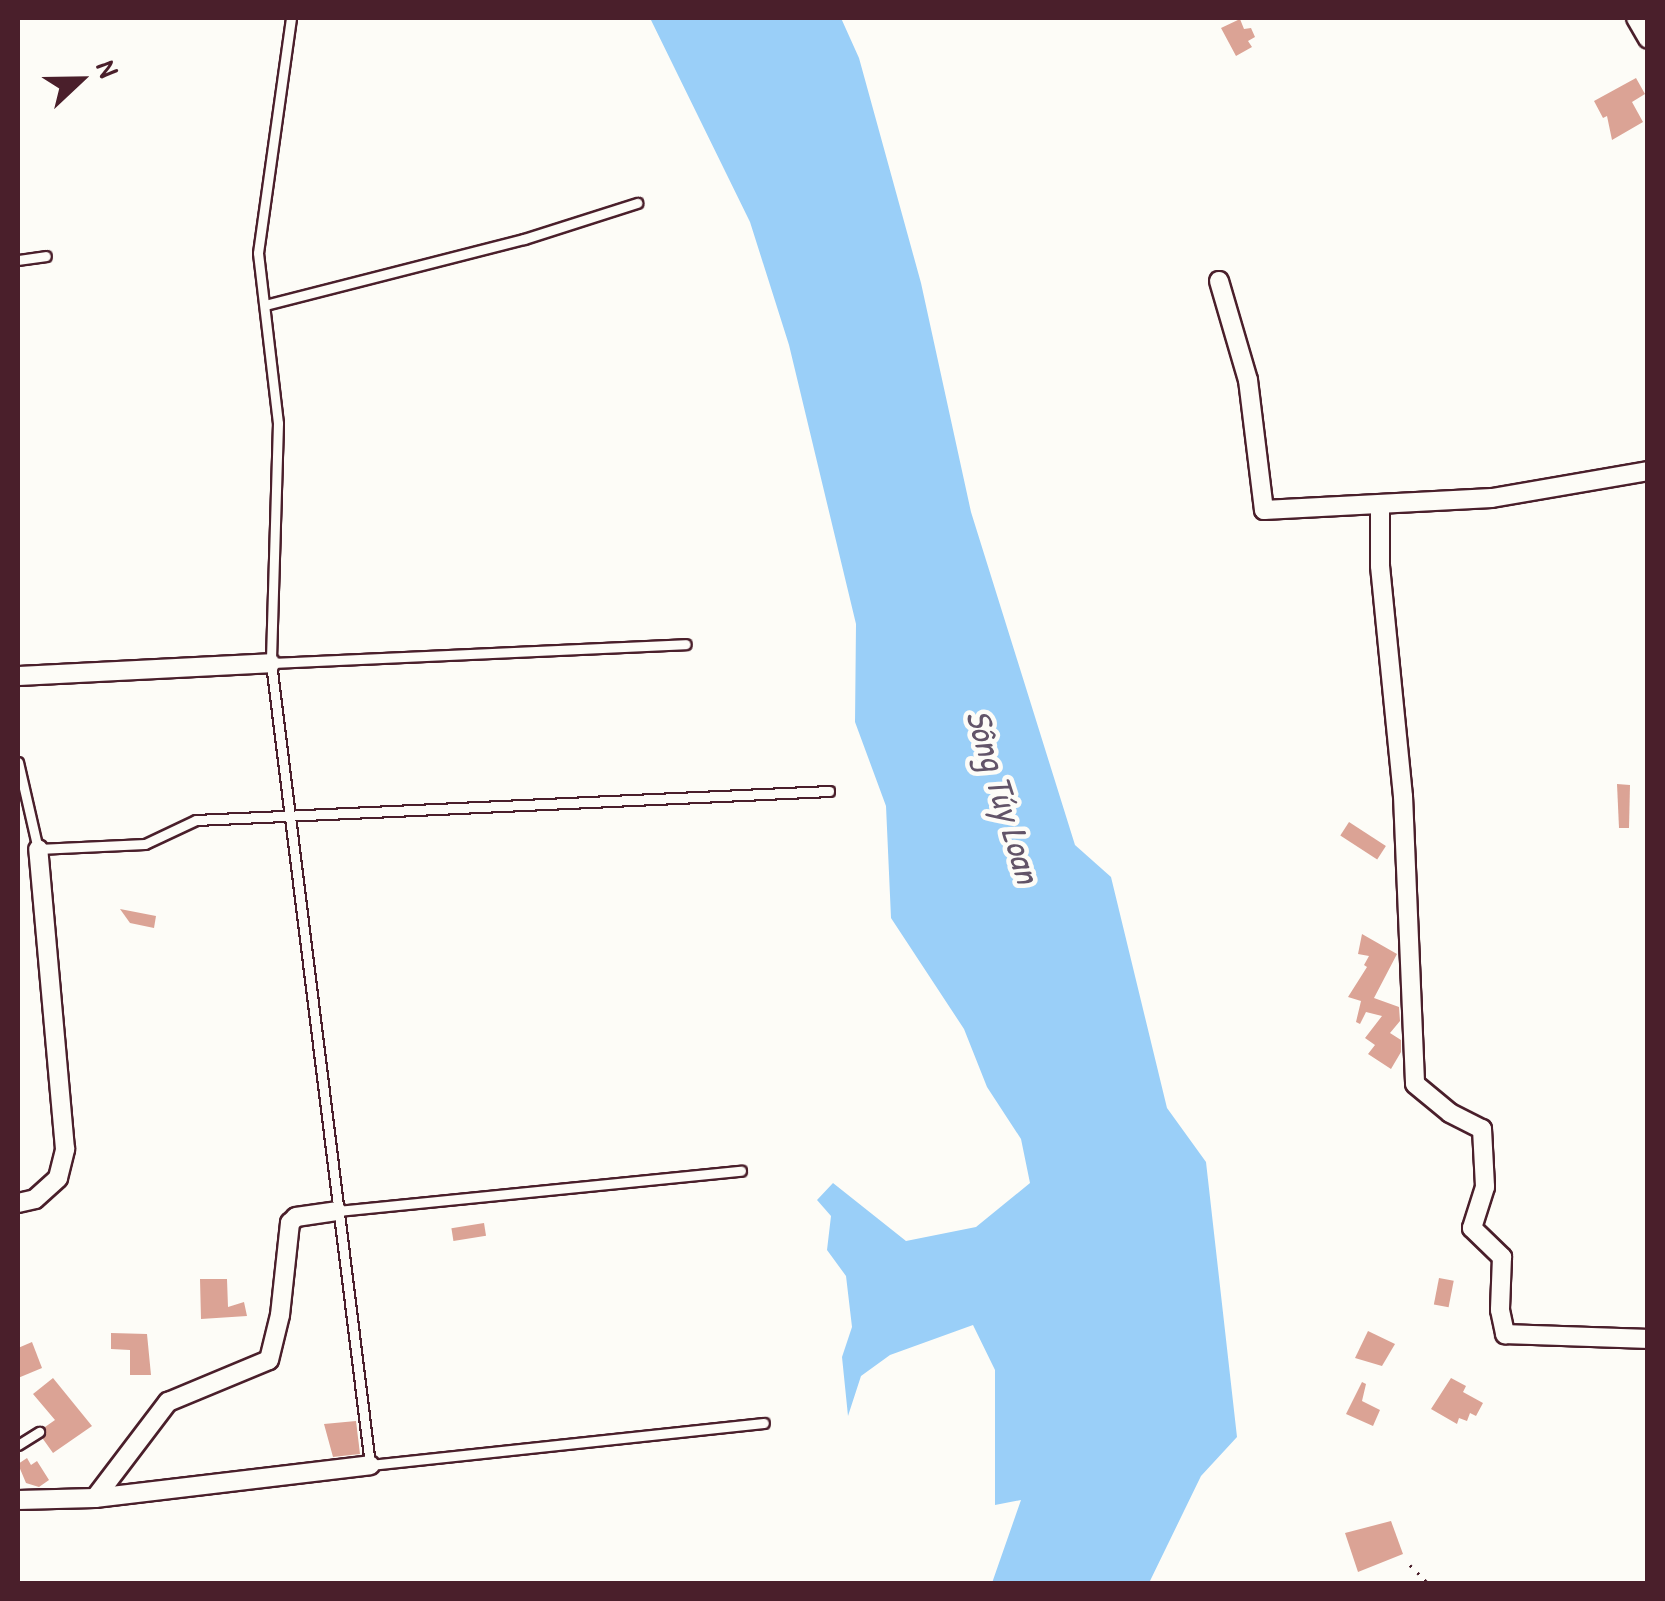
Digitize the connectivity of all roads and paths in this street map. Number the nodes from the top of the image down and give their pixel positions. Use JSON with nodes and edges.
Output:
{"nodes":[{"id":1,"x":291,"y":18,"type":"edge"},
{"id":2,"x":1636,"y":18,"type":"edge"},
{"id":3,"x":1648,"y":39,"type":"edge"},
{"id":4,"x":637,"y":203,"type":"dead end"},
{"id":5,"x":46,"y":256,"type":"dead end"},
{"id":6,"x":18,"y":260,"type":"edge"},
{"id":7,"x":1219,"y":280,"type":"dead end"},
{"id":8,"x":265,"y":305,"type":"junction"},
{"id":9,"x":1648,"y":472,"type":"edge"},
{"id":10,"x":1380,"y":505,"type":"junction"},
{"id":11,"x":686,"y":644,"type":"dead end"},
{"id":12,"x":271,"y":663,"type":"junction"},
{"id":13,"x":18,"y":676,"type":"edge"},
{"id":14,"x":18,"y":762,"type":"edge"},
{"id":15,"x":829,"y":790,"type":"dead end"},
{"id":16,"x":288,"y":815,"type":"junction"},
{"id":17,"x":38,"y":849,"type":"junction"},
{"id":18,"x":740,"y":1171,"type":"dead end"},
{"id":19,"x":18,"y":1203,"type":"edge"},
{"id":20,"x":338,"y":1211,"type":"junction"},
{"id":21,"x":1648,"y":1340,"type":"edge"},
{"id":22,"x":764,"y":1422,"type":"dead end"},
{"id":23,"x":39,"y":1432,"type":"dead end"},
{"id":24,"x":18,"y":1446,"type":"edge"},
{"id":25,"x":370,"y":1465,"type":"junction"},
{"id":26,"x":95,"y":1498,"type":"junction"},
{"id":27,"x":18,"y":1500,"type":"edge"},
{"id":28,"x":1410,"y":1565,"type":"dead end"},
{"id":29,"x":1428,"y":1584,"type":"edge"}],
"edges":[{"from":1,"to":8,"type":"lane"},
{"from":2,"to":3,"type":"street"},
{"from":4,"to":8,"type":"lane"},
{"from":5,"to":6,"type":"lane"},
{"from":7,"to":10,"type":"street"},
{"from":8,"to":12,"type":"lane"},
{"from":9,"to":10,"type":"street"},
{"from":10,"to":21,"type":"street"},
{"from":11,"to":12,"type":"lane"},
{"from":12,"to":13,"type":"street"},
{"from":12,"to":16,"type":"lane"},
{"from":14,"to":17,"type":"lane"},
{"from":15,"to":16,"type":"lane"},
{"from":16,"to":17,"type":"lane"},
{"from":16,"to":20,"type":"lane"},
{"from":17,"to":19,"type":"street"},
{"from":18,"to":20,"type":"lane"},
{"from":20,"to":25,"type":"lane"},
{"from":20,"to":26,"type":"street"},
{"from":22,"to":25,"type":"lane"},
{"from":23,"to":24,"type":"lane"},
{"from":25,"to":26,"type":"street"},
{"from":26,"to":27,"type":"street"},
{"from":28,"to":29,"type":"path"}]}
